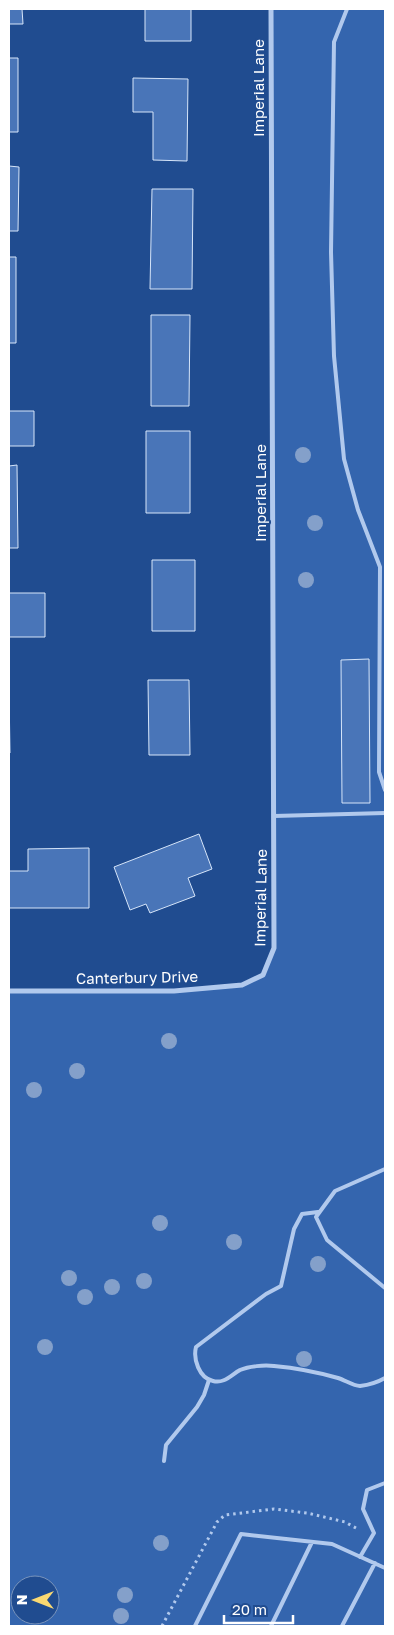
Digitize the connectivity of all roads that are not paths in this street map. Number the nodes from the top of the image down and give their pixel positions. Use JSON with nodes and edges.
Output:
{"nodes":[{"id":1,"x":271,"y":9,"type":"edge"},
{"id":2,"x":347,"y":9,"type":"edge"},
{"id":3,"x":385,"y":790,"type":"edge"},
{"id":4,"x":385,"y":813,"type":"edge"},
{"id":5,"x":274,"y":816,"type":"junction"},
{"id":6,"x":264,"y":975,"type":"joint"},
{"id":7,"x":9,"y":991,"type":"edge"},
{"id":8,"x":385,"y":1169,"type":"edge"},
{"id":9,"x":318,"y":1212,"type":"junction"},
{"id":10,"x":385,"y":1288,"type":"edge"},
{"id":11,"x":385,"y":1378,"type":"edge"},
{"id":12,"x":209,"y":1380,"type":"junction"},
{"id":13,"x":164,"y":1461,"type":"dead end"},
{"id":14,"x":385,"y":1483,"type":"edge"},
{"id":15,"x":312,"y":1542,"type":"junction"},
{"id":16,"x":360,"y":1556,"type":"junction"},
{"id":17,"x":375,"y":1564,"type":"junction"},
{"id":18,"x":385,"y":1568,"type":"edge"},
{"id":19,"x":194,"y":1626,"type":"edge"},
{"id":20,"x":271,"y":1626,"type":"edge"},
{"id":21,"x":342,"y":1626,"type":"edge"}],
"edges":[{"from":1,"to":5,"type":"street","name":"Imperial Lane"},
{"from":2,"to":3,"type":"lane"},
{"from":4,"to":5,"type":"lane"},
{"from":5,"to":6,"type":"street","name":"Imperial Lane"},
{"from":6,"to":7,"type":"street","name":"Canterbury Drive"},
{"from":8,"to":9,"type":"lane"},
{"from":9,"to":10,"type":"lane"},
{"from":9,"to":12,"type":"lane"},
{"from":11,"to":12,"type":"lane"},
{"from":12,"to":13,"type":"lane"},
{"from":14,"to":16,"type":"lane"},
{"from":15,"to":16,"type":"lane"},
{"from":15,"to":19,"type":"lane"},
{"from":15,"to":20,"type":"lane"},
{"from":16,"to":17,"type":"lane"},
{"from":17,"to":18,"type":"lane"},
{"from":17,"to":21,"type":"lane"}]}
